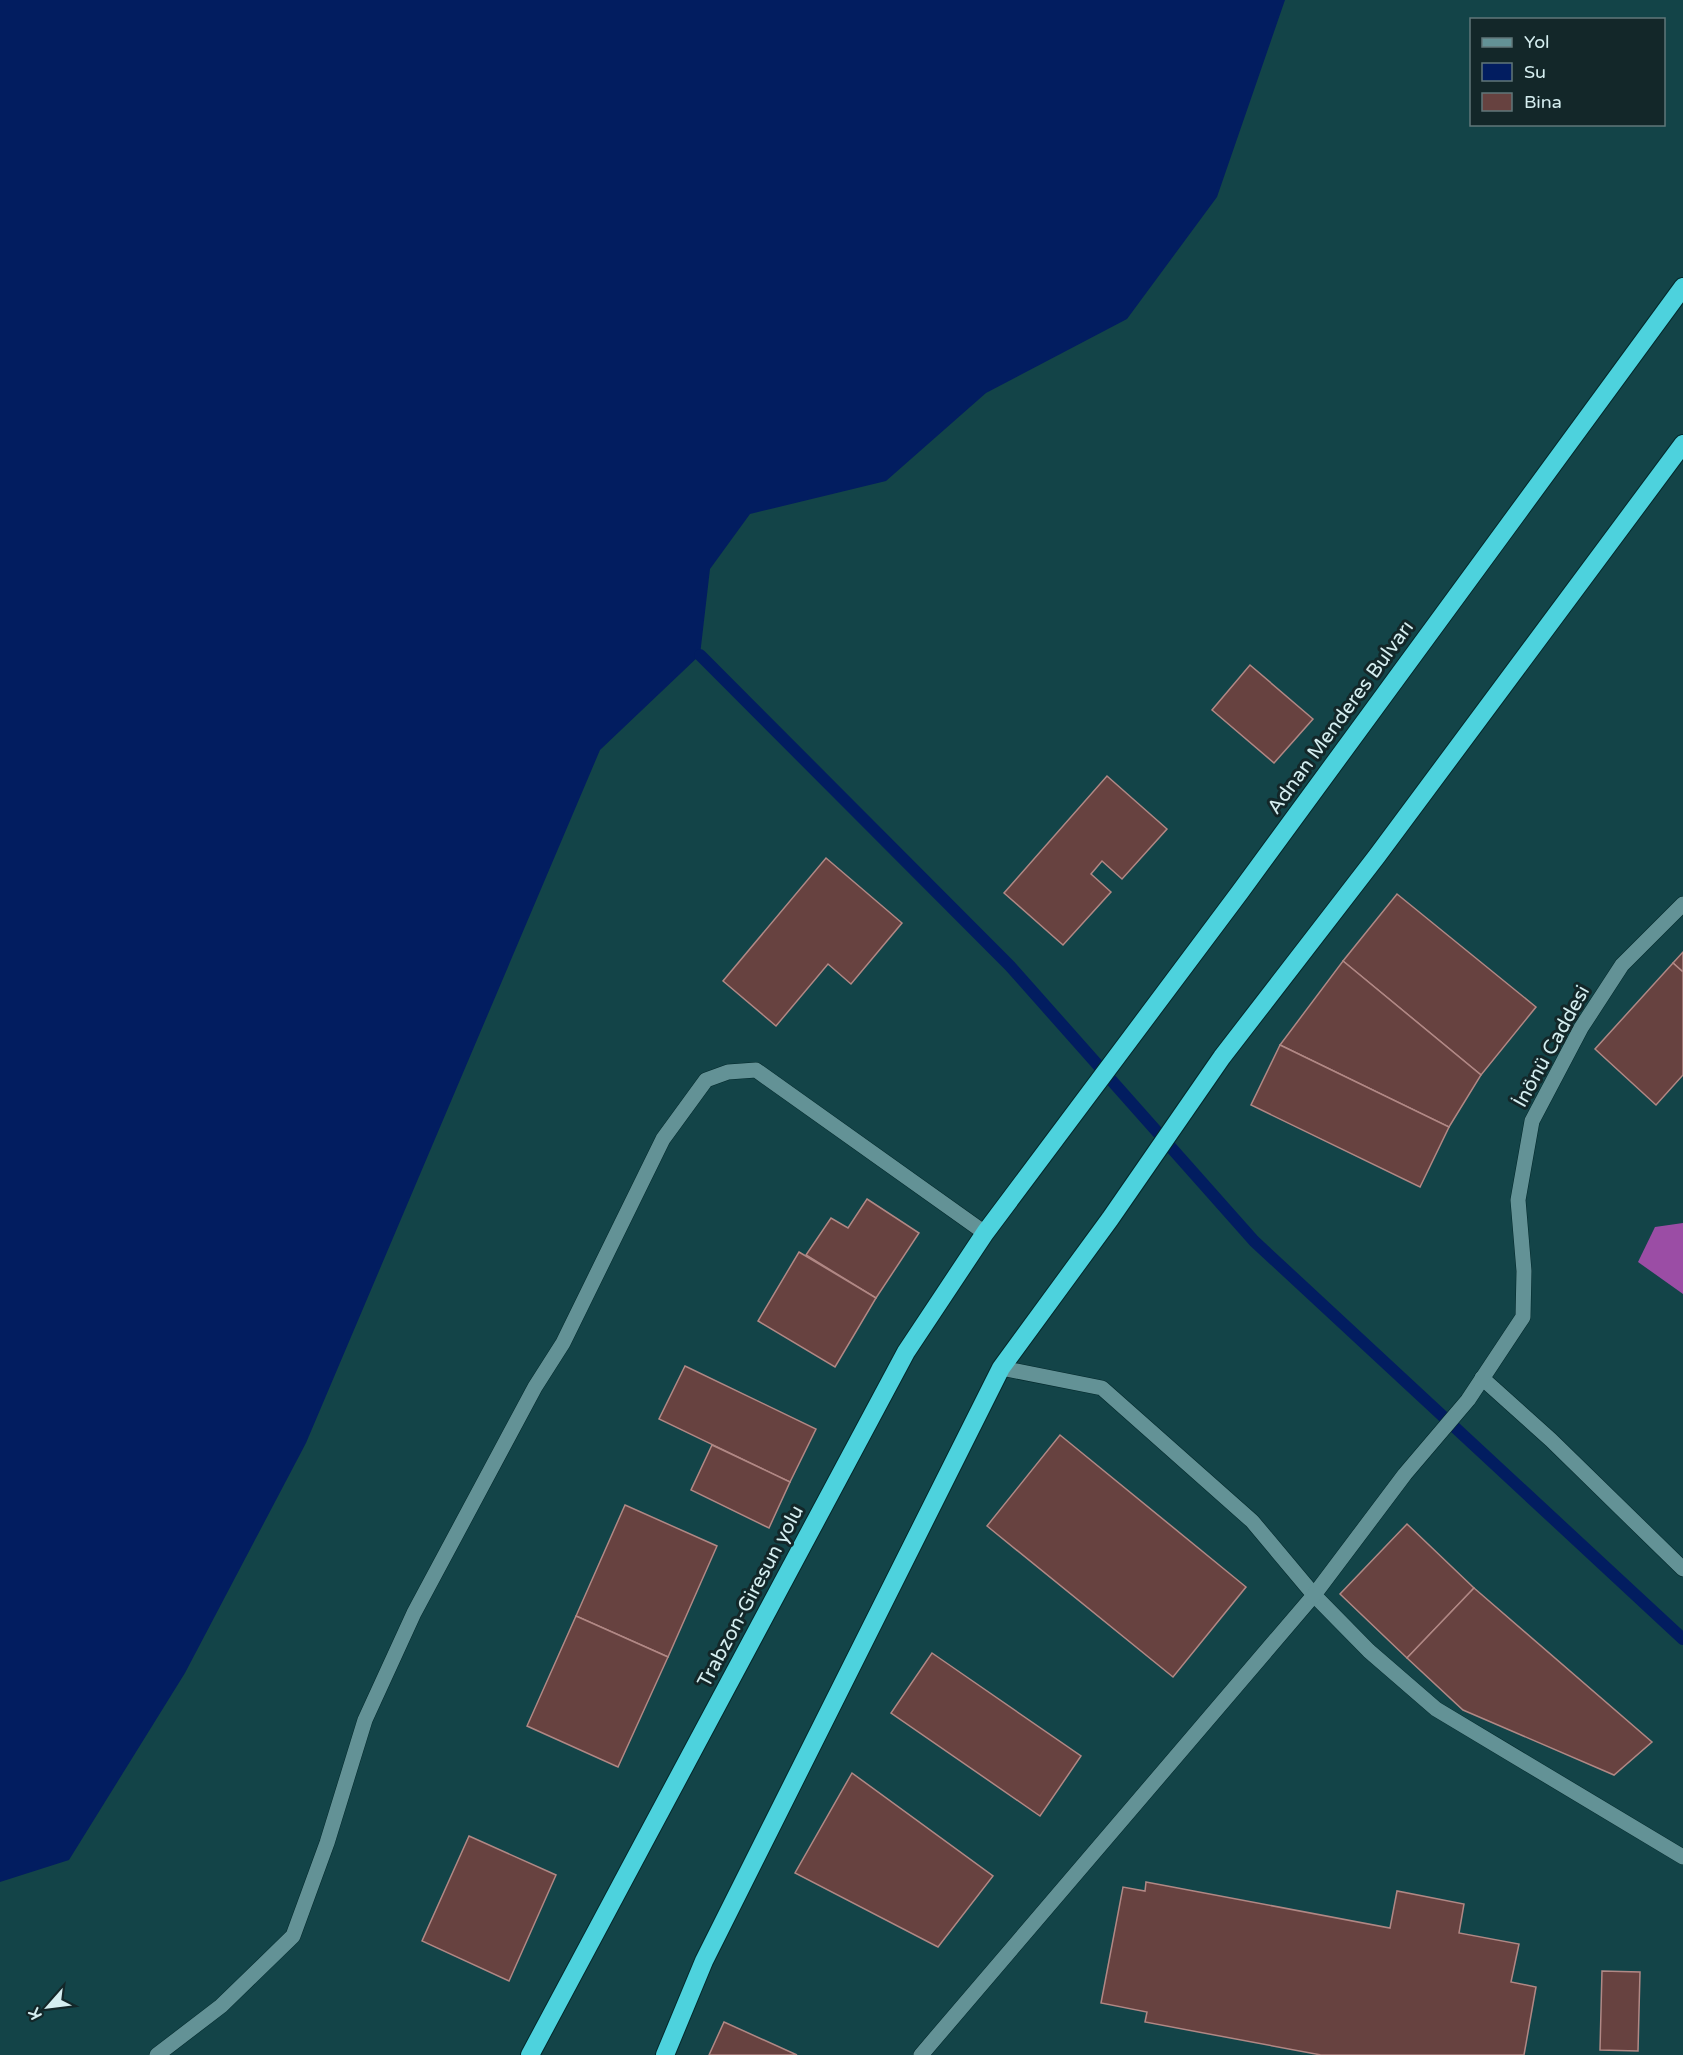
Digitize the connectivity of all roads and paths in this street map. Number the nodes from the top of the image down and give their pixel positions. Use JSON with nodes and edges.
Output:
{"nodes":[{"id":1,"x":1683,"y":287,"type":"edge"},
{"id":2,"x":1683,"y":444,"type":"edge"},
{"id":3,"x":1683,"y":904,"type":"edge"},
{"id":4,"x":1030,"y":1172,"type":"joint"},
{"id":5,"x":985,"y":1233,"type":"junction"},
{"id":6,"x":1001,"y":1368,"type":"junction"},
{"id":7,"x":1482,"y":1378,"type":"junction"},
{"id":8,"x":1683,"y":1569,"type":"edge"},
{"id":9,"x":1314,"y":1594,"type":"junction"},
{"id":10,"x":1683,"y":1857,"type":"edge"},
{"id":11,"x":157,"y":2055,"type":"edge"},
{"id":12,"x":530,"y":2055,"type":"edge"},
{"id":13,"x":665,"y":2055,"type":"edge"},
{"id":14,"x":921,"y":2055,"type":"edge"}],
"edges":[{"from":1,"to":4,"type":"highway","name":"Adnan Menderes Bulvarı"},
{"from":2,"to":6,"type":"highway"},
{"from":3,"to":7,"type":"street","name":"İnönü Caddesi"},
{"from":4,"to":5,"type":"highway","name":"Trabzon-Giresun yolu"},
{"from":5,"to":11,"type":"street"},
{"from":5,"to":12,"type":"highway","name":"Trabzon-Giresun yolu"},
{"from":6,"to":9,"type":"street"},
{"from":6,"to":13,"type":"highway"},
{"from":7,"to":8,"type":"street"},
{"from":7,"to":9,"type":"street","name":"İnönü Caddesi"},
{"from":9,"to":10,"type":"street"},
{"from":9,"to":14,"type":"street","name":"İnönü Caddesi"}]}
